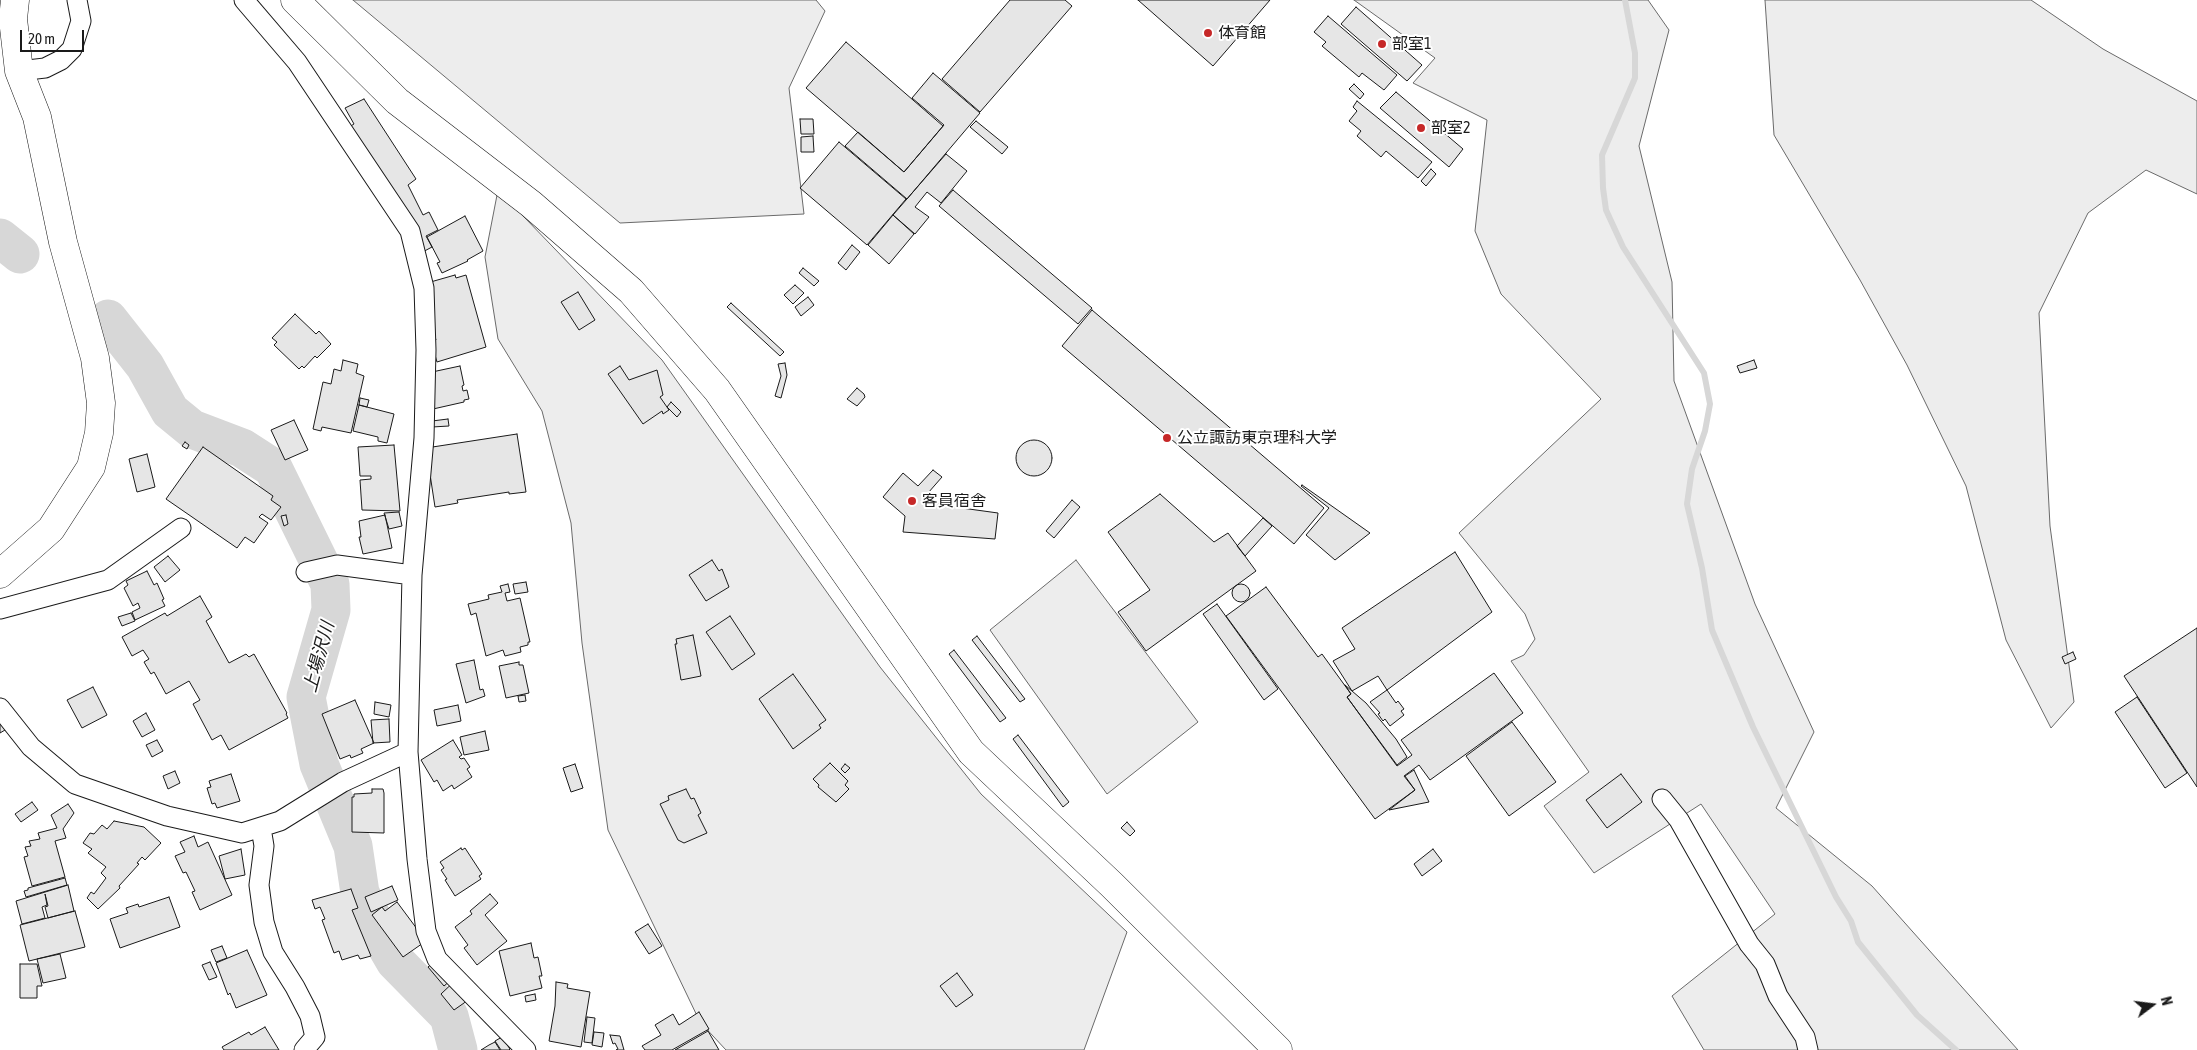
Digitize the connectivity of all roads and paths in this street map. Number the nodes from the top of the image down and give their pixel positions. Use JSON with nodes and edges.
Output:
{"nodes":[{"id":1,"x":15,"y":0,"type":"edge"},
{"id":2,"x":77,"y":0,"type":"edge"},
{"id":3,"x":244,"y":0,"type":"edge"},
{"id":4,"x":295,"y":0,"type":"edge"},
{"id":5,"x":19,"y":71,"type":"junction"},
{"id":6,"x":181,"y":528,"type":"dead end"},
{"id":7,"x":306,"y":572,"type":"dead end"},
{"id":8,"x":0,"y":574,"type":"edge"},
{"id":9,"x":412,"y":576,"type":"junction"},
{"id":10,"x":0,"y":609,"type":"edge"},
{"id":11,"x":0,"y":708,"type":"edge"},
{"id":12,"x":408,"y":752,"type":"junction"},
{"id":13,"x":1662,"y":799,"type":"dead end"},
{"id":14,"x":261,"y":828,"type":"junction"},
{"id":15,"x":304,"y":1050,"type":"edge"},
{"id":16,"x":526,"y":1050,"type":"edge"},
{"id":17,"x":1278,"y":1050,"type":"edge"},
{"id":18,"x":1808,"y":1050,"type":"edge"}],
"edges":[{"from":1,"to":5,"type":"street"},
{"from":2,"to":5,"type":"street"},
{"from":3,"to":9,"type":"street"},
{"from":4,"to":17,"type":"street"},
{"from":5,"to":8,"type":"street"},
{"from":6,"to":10,"type":"street"},
{"from":7,"to":9,"type":"street"},
{"from":9,"to":12,"type":"street"},
{"from":11,"to":14,"type":"street"},
{"from":12,"to":14,"type":"street"},
{"from":12,"to":16,"type":"street"},
{"from":13,"to":18,"type":"street"},
{"from":14,"to":15,"type":"street"}]}
